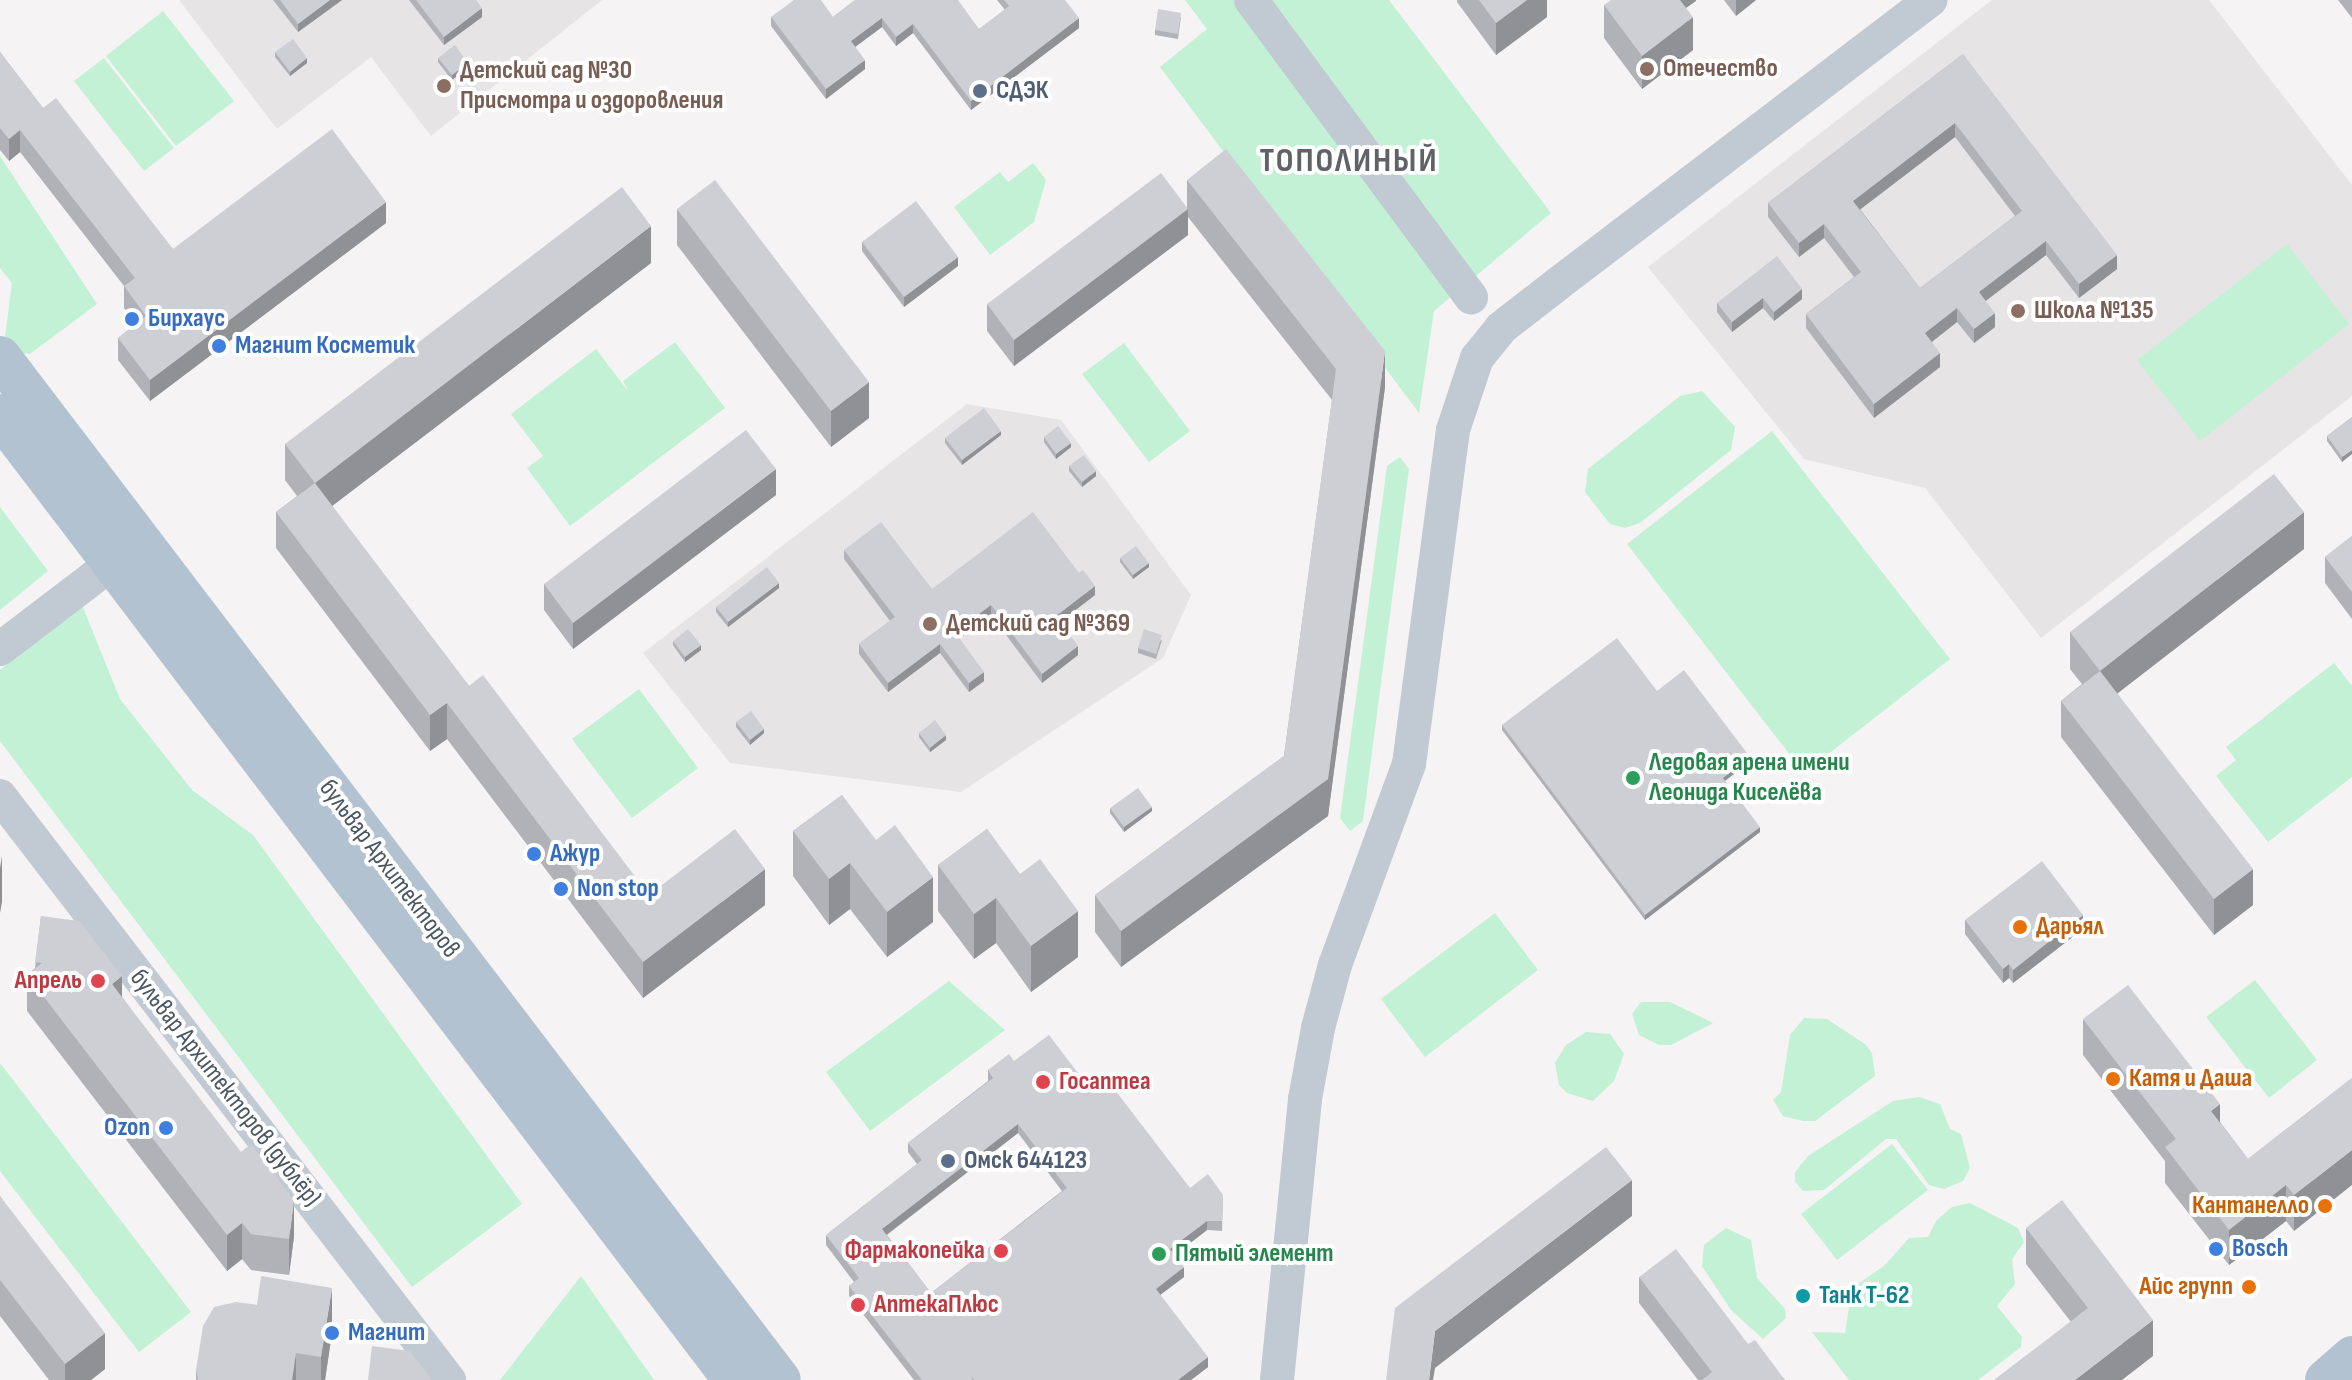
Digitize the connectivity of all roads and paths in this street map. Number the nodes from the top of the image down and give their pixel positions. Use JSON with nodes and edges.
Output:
{"nodes":[{"id":1,"x":1251,"y":0,"type":"edge"},
{"id":2,"x":1930,"y":0,"type":"edge"},
{"id":3,"x":1471,"y":297,"type":"dead end"},
{"id":4,"x":0,"y":357,"type":"edge"},
{"id":5,"x":0,"y":415,"type":"edge"},
{"id":6,"x":125,"y":553,"type":"junction"},
{"id":7,"x":0,"y":649,"type":"edge"},
{"id":8,"x":0,"y":796,"type":"edge"},
{"id":9,"x":2352,"y":1357,"type":"edge"},
{"id":10,"x":449,"y":1380,"type":"edge"},
{"id":11,"x":734,"y":1380,"type":"edge"},
{"id":12,"x":780,"y":1380,"type":"edge"},
{"id":13,"x":1277,"y":1380,"type":"edge"},
{"id":14,"x":2326,"y":1380,"type":"edge"}],
"edges":[{"from":1,"to":3,"type":"street"},
{"from":2,"to":13,"type":"street"},
{"from":4,"to":6,"type":"main road","name":"бульвар Архитекторов"},
{"from":5,"to":6,"type":"main road","name":"бульвар Архитекторов"},
{"from":6,"to":7,"type":"street"},
{"from":6,"to":11,"type":"main road","name":"бульвар Архитекторов"},
{"from":6,"to":12,"type":"main road","name":"бульвар Архитекторов"},
{"from":8,"to":10,"type":"street","name":"бульвар Архитекторов (дублёр)"},
{"from":9,"to":14,"type":"main road"}]}
